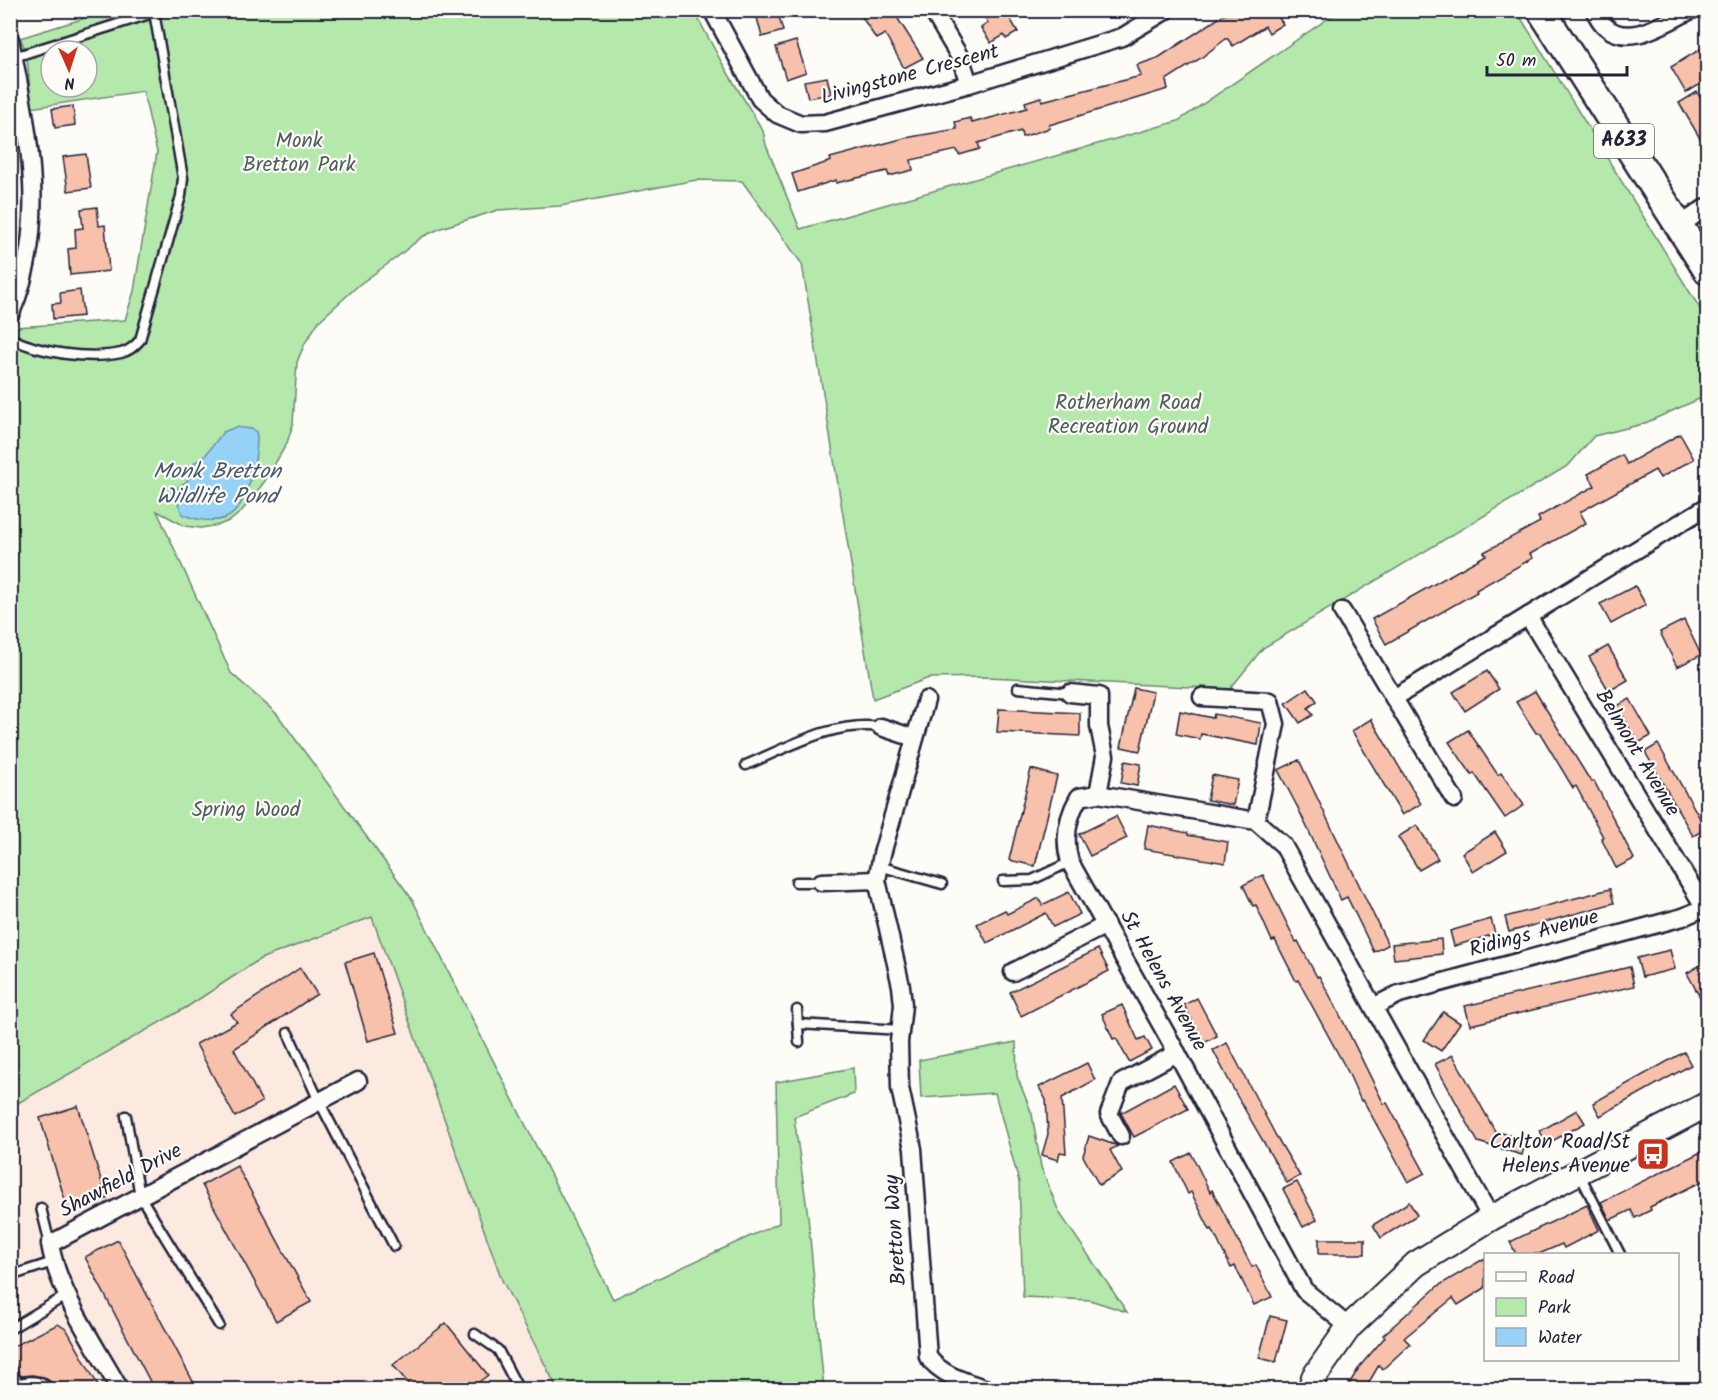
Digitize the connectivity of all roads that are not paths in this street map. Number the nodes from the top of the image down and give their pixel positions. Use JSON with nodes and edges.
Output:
{"nodes":[{"id":1,"x":712,"y":10,"type":"edge"},
{"id":2,"x":932,"y":10,"type":"edge"},
{"id":3,"x":1167,"y":10,"type":"edge"},
{"id":4,"x":1541,"y":10,"type":"edge"},
{"id":5,"x":1594,"y":10,"type":"edge"},
{"id":6,"x":1692,"y":10,"type":"edge"},
{"id":7,"x":157,"y":11,"type":"edge"},
{"id":8,"x":1146,"y":16,"type":"edge"},
{"id":9,"x":10,"y":39,"type":"edge"},
{"id":10,"x":14,"y":57,"type":"junction"},
{"id":11,"x":969,"y":84,"type":"junction"},
{"id":12,"x":1707,"y":206,"type":"edge"},
{"id":13,"x":1679,"y":226,"type":"junction"},
{"id":14,"x":1707,"y":271,"type":"edge"},
{"id":15,"x":10,"y":315,"type":"edge"},
{"id":16,"x":10,"y":338,"type":"edge"},
{"id":17,"x":1707,"y":506,"type":"edge"},
{"id":18,"x":1342,"y":611,"type":"dead end"},
{"id":19,"x":1528,"y":616,"type":"junction"},
{"id":20,"x":1018,"y":688,"type":"dead end"},
{"id":21,"x":1070,"y":693,"type":"joint"},
{"id":22,"x":1202,"y":697,"type":"dead end"},
{"id":23,"x":1394,"y":698,"type":"junction"},
{"id":24,"x":926,"y":700,"type":"dead end"},
{"id":25,"x":881,"y":727,"type":"joint"},
{"id":26,"x":914,"y":738,"type":"junction"},
{"id":27,"x":746,"y":765,"type":"dead end"},
{"id":28,"x":1098,"y":794,"type":"junction"},
{"id":29,"x":1454,"y":799,"type":"dead end"},
{"id":30,"x":1256,"y":821,"type":"junction"},
{"id":31,"x":1070,"y":862,"type":"junction"},
{"id":32,"x":878,"y":873,"type":"junction"},
{"id":33,"x":1002,"y":881,"type":"dead end"},
{"id":34,"x":796,"y":882,"type":"dead end"},
{"id":35,"x":821,"y":882,"type":"joint"},
{"id":36,"x":942,"y":884,"type":"dead end"},
{"id":37,"x":1706,"y":909,"type":"edge"},
{"id":38,"x":1106,"y":925,"type":"junction"},
{"id":39,"x":1013,"y":972,"type":"dead end"},
{"id":40,"x":1373,"y":1007,"type":"junction"},
{"id":41,"x":797,"y":1010,"type":"dead end"},
{"id":42,"x":798,"y":1024,"type":"junction"},
{"id":43,"x":901,"y":1030,"type":"junction"},
{"id":44,"x":288,"y":1033,"type":"dead end"},
{"id":45,"x":799,"y":1042,"type":"dead end"},
{"id":46,"x":1177,"y":1053,"type":"junction"},
{"id":47,"x":358,"y":1081,"type":"dead end"},
{"id":48,"x":319,"y":1101,"type":"junction"},
{"id":49,"x":1707,"y":1104,"type":"edge"},
{"id":50,"x":126,"y":1116,"type":"dead end"},
{"id":51,"x":1121,"y":1136,"type":"dead end"},
{"id":52,"x":1579,"y":1172,"type":"junction"},
{"id":53,"x":141,"y":1196,"type":"junction"},
{"id":54,"x":40,"y":1208,"type":"dead end"},
{"id":55,"x":1491,"y":1218,"type":"junction"},
{"id":56,"x":50,"y":1244,"type":"junction"},
{"id":57,"x":393,"y":1246,"type":"dead end"},
{"id":58,"x":1620,"y":1253,"type":"edge"},
{"id":59,"x":53,"y":1262,"type":"junction"},
{"id":60,"x":10,"y":1276,"type":"edge"},
{"id":61,"x":67,"y":1295,"type":"junction"},
{"id":62,"x":219,"y":1325,"type":"dead end"},
{"id":63,"x":1349,"y":1327,"type":"junction"},
{"id":64,"x":10,"y":1329,"type":"edge"},
{"id":65,"x":475,"y":1334,"type":"dead end"},
{"id":66,"x":10,"y":1369,"type":"edge"},
{"id":67,"x":14,"y":1385,"type":"edge"},
{"id":68,"x":51,"y":1389,"type":"edge"},
{"id":69,"x":120,"y":1389,"type":"edge"},
{"id":70,"x":519,"y":1389,"type":"edge"},
{"id":71,"x":990,"y":1389,"type":"edge"},
{"id":72,"x":1310,"y":1389,"type":"edge"}],
"edges":[{"from":1,"to":11,"type":"street","name":"Livingstone Crescent"},
{"from":2,"to":11,"type":"street"},
{"from":3,"to":8,"type":"street","name":"Livingstone Crescent"},
{"from":4,"to":13,"type":"main road","number":"A633"},
{"from":5,"to":6,"type":"street"},
{"from":7,"to":10,"type":"lane"},
{"from":7,"to":16,"type":"lane"},
{"from":8,"to":11,"type":"street","name":"Livingstone Crescent"},
{"from":9,"to":10,"type":"street"},
{"from":10,"to":15,"type":"street"},
{"from":12,"to":13,"type":"street"},
{"from":13,"to":14,"type":"main road","number":"A633"},
{"from":17,"to":19,"type":"street"},
{"from":18,"to":23,"type":"street"},
{"from":19,"to":23,"type":"street"},
{"from":19,"to":37,"type":"street","name":"Belmont Avenue"},
{"from":20,"to":21,"type":"lane"},
{"from":21,"to":28,"type":"street"},
{"from":22,"to":30,"type":"street"},
{"from":23,"to":29,"type":"street"},
{"from":24,"to":26,"type":"street","name":"Bretton Way"},
{"from":25,"to":26,"type":"street"},
{"from":25,"to":27,"type":"lane"},
{"from":26,"to":32,"type":"street","name":"Bretton Way"},
{"from":28,"to":30,"type":"street"},
{"from":28,"to":31,"type":"street","name":"St Helens Avenue"},
{"from":30,"to":40,"type":"street"},
{"from":31,"to":33,"type":"lane"},
{"from":31,"to":38,"type":"street","name":"St Helens Avenue"},
{"from":32,"to":35,"type":"street"},
{"from":32,"to":36,"type":"lane"},
{"from":32,"to":43,"type":"street","name":"Bretton Way"},
{"from":34,"to":35,"type":"lane"},
{"from":37,"to":40,"type":"street","name":"Ridings Avenue"},
{"from":38,"to":39,"type":"street"},
{"from":38,"to":46,"type":"street","name":"St Helens Avenue"},
{"from":40,"to":55,"type":"street"},
{"from":41,"to":42,"type":"lane"},
{"from":42,"to":43,"type":"lane"},
{"from":42,"to":45,"type":"lane"},
{"from":43,"to":71,"type":"street","name":"Bretton Way"},
{"from":44,"to":48,"type":"lane"},
{"from":46,"to":51,"type":"street"},
{"from":46,"to":63,"type":"street","name":"St Helens Avenue"},
{"from":47,"to":48,"type":"street","name":"Shawfield Drive"},
{"from":48,"to":53,"type":"street","name":"Shawfield Drive"},
{"from":48,"to":57,"type":"lane"},
{"from":49,"to":52,"type":"main road"},
{"from":50,"to":53,"type":"lane"},
{"from":52,"to":55,"type":"main road"},
{"from":52,"to":58,"type":"lane"},
{"from":53,"to":56,"type":"street","name":"Shawfield Drive"},
{"from":53,"to":62,"type":"lane"},
{"from":54,"to":56,"type":"lane"},
{"from":55,"to":63,"type":"main road"},
{"from":56,"to":59,"type":"street","name":"Shawfield Drive"},
{"from":59,"to":60,"type":"lane"},
{"from":59,"to":61,"type":"street","name":"Shawfield Drive"},
{"from":61,"to":64,"type":"lane"},
{"from":61,"to":69,"type":"street","name":"Shawfield Drive"},
{"from":63,"to":72,"type":"main road"},
{"from":65,"to":70,"type":"lane"},
{"from":66,"to":67,"type":"lane"},
{"from":67,"to":68,"type":"lane"}]}
